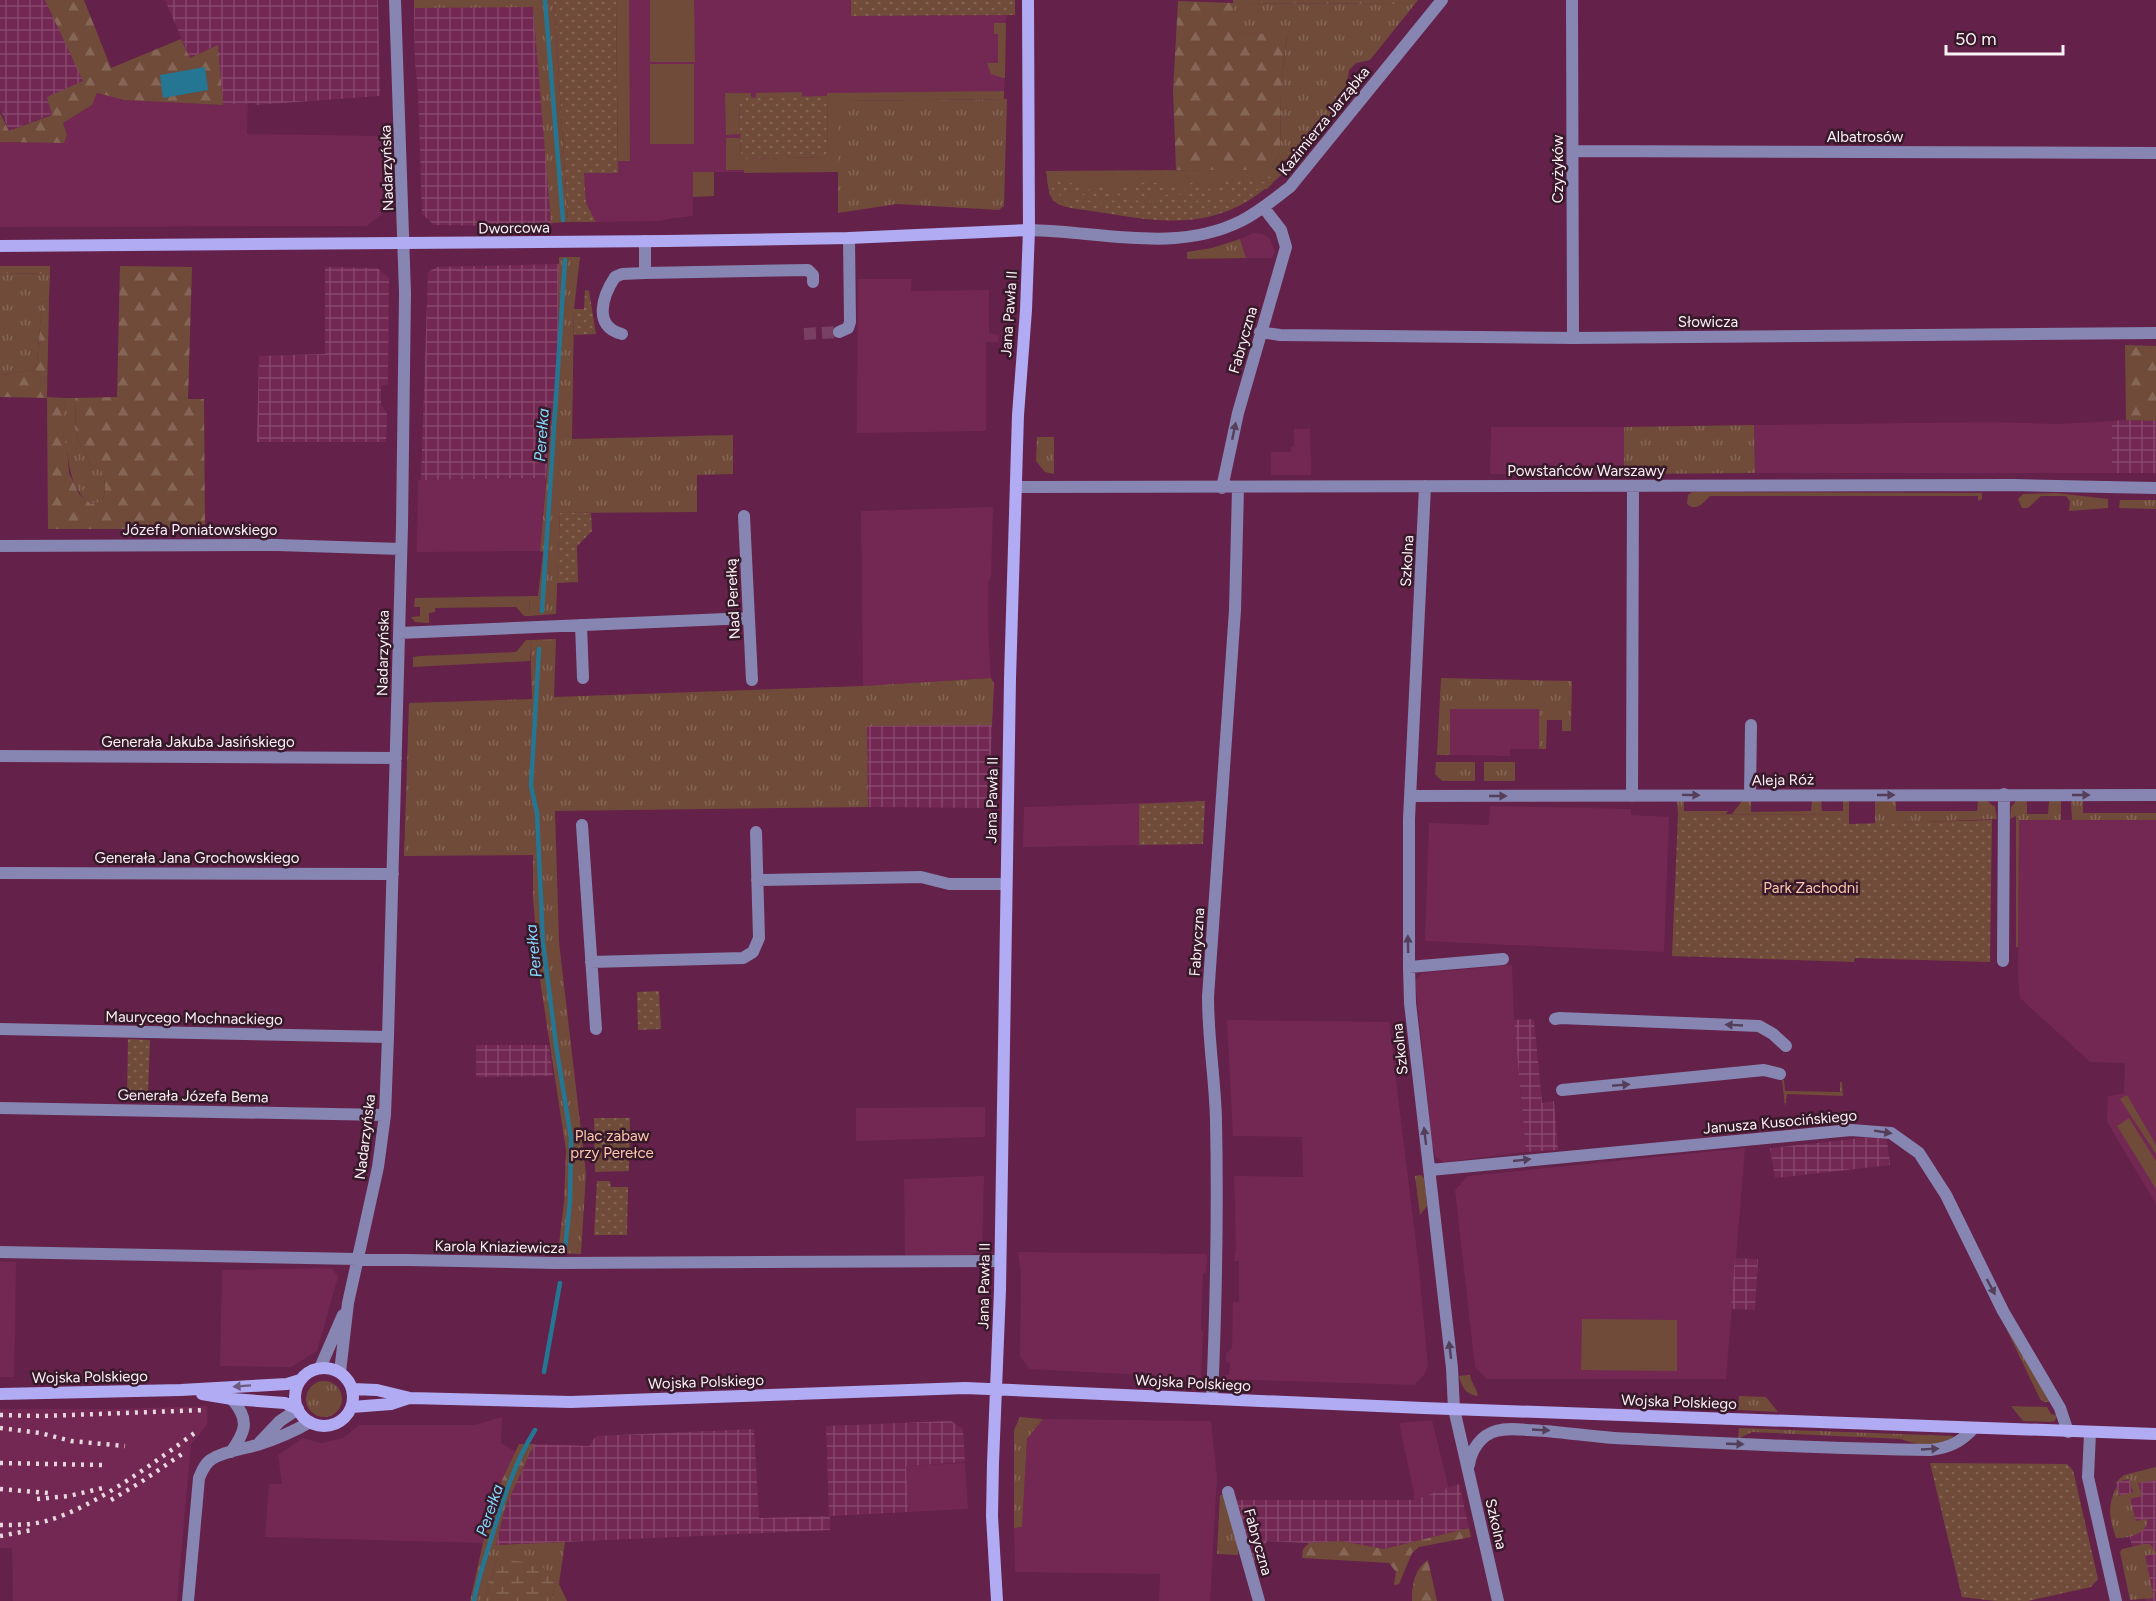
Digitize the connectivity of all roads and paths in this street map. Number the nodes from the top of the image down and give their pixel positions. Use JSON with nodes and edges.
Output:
{"nodes":[{"id":1,"x":395,"y":0,"type":"edge"},
{"id":2,"x":1028,"y":0,"type":"edge"},
{"id":3,"x":1442,"y":0,"type":"edge"},
{"id":4,"x":1572,"y":0,"type":"edge"},
{"id":5,"x":1573,"y":151,"type":"junction"},
{"id":6,"x":2156,"y":153,"type":"edge"},
{"id":7,"x":1264,"y":208,"type":"junction"},
{"id":8,"x":1029,"y":231,"type":"junction"},
{"id":9,"x":849,"y":238,"type":"junction"},
{"id":10,"x":645,"y":241,"type":"junction"},
{"id":11,"x":404,"y":244,"type":"junction"},
{"id":12,"x":0,"y":246,"type":"edge"},
{"id":13,"x":645,"y":273,"type":"junction"},
{"id":14,"x":813,"y":282,"type":"dead end"},
{"id":15,"x":839,"y":332,"type":"dead end"},
{"id":16,"x":1260,"y":332,"type":"junction"},
{"id":17,"x":622,"y":333,"type":"dead end"},
{"id":18,"x":2156,"y":333,"type":"edge"},
{"id":19,"x":1573,"y":338,"type":"junction"},
{"id":20,"x":1425,"y":486,"type":"junction"},
{"id":21,"x":1633,"y":486,"type":"junction"},
{"id":22,"x":1016,"y":488,"type":"junction"},
{"id":23,"x":1222,"y":488,"type":"junction"},
{"id":24,"x":1238,"y":488,"type":"junction"},
{"id":25,"x":2156,"y":488,"type":"edge"},
{"id":26,"x":744,"y":516,"type":"dead end"},
{"id":27,"x":0,"y":546,"type":"edge"},
{"id":28,"x":401,"y":549,"type":"junction"},
{"id":29,"x":749,"y":618,"type":"junction"},
{"id":30,"x":581,"y":625,"type":"junction"},
{"id":31,"x":399,"y":633,"type":"junction"},
{"id":32,"x":583,"y":678,"type":"dead end"},
{"id":33,"x":752,"y":680,"type":"dead end"},
{"id":34,"x":1751,"y":725,"type":"dead end"},
{"id":35,"x":0,"y":756,"type":"edge"},
{"id":36,"x":396,"y":758,"type":"junction"},
{"id":37,"x":2004,"y":794,"type":"junction"},
{"id":38,"x":2156,"y":795,"type":"edge"},
{"id":39,"x":1410,"y":796,"type":"junction"},
{"id":40,"x":1632,"y":796,"type":"junction"},
{"id":41,"x":1750,"y":796,"type":"junction"},
{"id":42,"x":582,"y":825,"type":"dead end"},
{"id":43,"x":756,"y":832,"type":"dead end"},
{"id":44,"x":0,"y":873,"type":"edge"},
{"id":45,"x":393,"y":874,"type":"junction"},
{"id":46,"x":757,"y":880,"type":"junction"},
{"id":47,"x":1005,"y":884,"type":"junction"},
{"id":48,"x":1503,"y":959,"type":"dead end"},
{"id":49,"x":2003,"y":961,"type":"dead end"},
{"id":50,"x":591,"y":962,"type":"junction"},
{"id":51,"x":1409,"y":967,"type":"junction"},
{"id":52,"x":1555,"y":1019,"type":"dead end"},
{"id":53,"x":0,"y":1029,"type":"edge"},
{"id":54,"x":596,"y":1029,"type":"dead end"},
{"id":55,"x":388,"y":1037,"type":"junction"},
{"id":56,"x":1786,"y":1046,"type":"dead end"},
{"id":57,"x":1779,"y":1074,"type":"dead end"},
{"id":58,"x":1562,"y":1090,"type":"dead end"},
{"id":59,"x":0,"y":1108,"type":"edge"},
{"id":60,"x":385,"y":1115,"type":"junction"},
{"id":61,"x":1430,"y":1170,"type":"junction"},
{"id":62,"x":0,"y":1252,"type":"edge"},
{"id":63,"x":358,"y":1260,"type":"junction"},
{"id":64,"x":1000,"y":1261,"type":"junction"},
{"id":65,"x":348,"y":1303,"type":"junction"},
{"id":66,"x":320,"y":1368,"type":"junction"},
{"id":67,"x":340,"y":1372,"type":"junction"},
{"id":68,"x":300,"y":1380,"type":"junction"},
{"id":69,"x":352,"y":1389,"type":"junction"},
{"id":70,"x":996,"y":1389,"type":"junction"},
{"id":71,"x":181,"y":1390,"type":"junction"},
{"id":72,"x":0,"y":1394,"type":"edge"},
{"id":73,"x":410,"y":1398,"type":"junction"},
{"id":74,"x":232,"y":1399,"type":"junction"},
{"id":75,"x":1212,"y":1399,"type":"junction"},
{"id":76,"x":352,"y":1407,"type":"junction"},
{"id":77,"x":298,"y":1409,"type":"junction"},
{"id":78,"x":1454,"y":1409,"type":"junction"},
{"id":79,"x":310,"y":1422,"type":"junction"},
{"id":80,"x":1974,"y":1428,"type":"junction"},
{"id":81,"x":2068,"y":1432,"type":"junction"},
{"id":82,"x":2090,"y":1433,"type":"junction"},
{"id":83,"x":2156,"y":1434,"type":"edge"},
{"id":84,"x":257,"y":1445,"type":"junction"},
{"id":85,"x":231,"y":1452,"type":"junction"},
{"id":86,"x":1468,"y":1469,"type":"junction"},
{"id":87,"x":1228,"y":1492,"type":"dead end"},
{"id":88,"x":188,"y":1601,"type":"edge"},
{"id":89,"x":997,"y":1601,"type":"edge"},
{"id":90,"x":1259,"y":1601,"type":"edge"},
{"id":91,"x":1498,"y":1601,"type":"edge"},
{"id":92,"x":2116,"y":1601,"type":"edge"}],
"edges":[{"from":1,"to":11,"type":"street","name":"Nadarzyńska"},
{"from":2,"to":8,"type":"street","name":"Jana Pawła II"},
{"from":3,"to":7,"type":"street","name":"Kazimierza Jarząbka"},
{"from":4,"to":5,"type":"street","name":"Czyżyków"},
{"from":5,"to":6,"type":"street","name":"Albatrosów"},
{"from":5,"to":19,"type":"street","name":"Czyżyków"},
{"from":7,"to":8,"type":"street","name":"Kazimierza Jarząbka"},
{"from":7,"to":16,"type":"street","name":"Fabryczna"},
{"from":8,"to":9,"type":"street","name":"Dworcowa"},
{"from":8,"to":22,"type":"street","name":"Jana Pawła II"},
{"from":9,"to":10,"type":"street","name":"Dworcowa"},
{"from":9,"to":15,"type":"street"},
{"from":10,"to":11,"type":"street","name":"Dworcowa"},
{"from":10,"to":13,"type":"street"},
{"from":11,"to":12,"type":"street","name":"Dworcowa"},
{"from":11,"to":28,"type":"street","name":"Nadarzyńska"},
{"from":13,"to":14,"type":"street"},
{"from":13,"to":17,"type":"street"},
{"from":16,"to":19,"type":"street","name":"Słowicza"},
{"from":23,"to":16,"type":"street","name":"Fabryczna","one_way":true},
{"from":18,"to":19,"type":"street","name":"Słowicza"},
{"from":20,"to":21,"type":"street","name":"Powstańców Warszawy"},
{"from":20,"to":24,"type":"street","name":"Powstańców Warszawy"},
{"from":20,"to":39,"type":"street","name":"Szkolna"},
{"from":21,"to":25,"type":"street","name":"Powstańców Warszawy"},
{"from":21,"to":40,"type":"street"},
{"from":22,"to":23,"type":"street","name":"Powstańców Warszawy"},
{"from":22,"to":47,"type":"street","name":"Jana Pawła II"},
{"from":23,"to":24,"type":"street","name":"Powstańców Warszawy"},
{"from":24,"to":75,"type":"street","name":"Fabryczna"},
{"from":26,"to":29,"type":"street","name":"Nad Perełką"},
{"from":27,"to":28,"type":"street","name":"Józefa Poniatowskiego"},
{"from":28,"to":31,"type":"street","name":"Nadarzyńska"},
{"from":29,"to":30,"type":"street"},
{"from":29,"to":33,"type":"street","name":"Nad Perełką"},
{"from":30,"to":31,"type":"street"},
{"from":30,"to":32,"type":"street"},
{"from":31,"to":36,"type":"street","name":"Nadarzyńska"},
{"from":34,"to":41,"type":"street"},
{"from":35,"to":36,"type":"street","name":"Generała Jakuba Jasińskiego"},
{"from":36,"to":45,"type":"street","name":"Nadarzyńska"},
{"from":37,"to":38,"type":"street","name":"Aleja Róż","one_way":true},
{"from":41,"to":37,"type":"street","name":"Aleja Róż","one_way":true},
{"from":37,"to":49,"type":"street"},
{"from":39,"to":40,"type":"street","name":"Aleja Róż","one_way":true},
{"from":51,"to":39,"type":"street","name":"Szkolna","one_way":true},
{"from":40,"to":41,"type":"street","name":"Aleja Róż","one_way":true},
{"from":42,"to":50,"type":"street"},
{"from":43,"to":46,"type":"street"},
{"from":44,"to":45,"type":"street","name":"Generała Jana Grochowskiego"},
{"from":45,"to":55,"type":"street","name":"Nadarzyńska"},
{"from":46,"to":47,"type":"street"},
{"from":46,"to":50,"type":"street"},
{"from":47,"to":64,"type":"street","name":"Jana Pawła II"},
{"from":48,"to":51,"type":"street"},
{"from":50,"to":54,"type":"street"},
{"from":61,"to":51,"type":"street","name":"Szkolna","one_way":true},
{"from":56,"to":52,"type":"street","one_way":true},
{"from":53,"to":55,"type":"street","name":"Maurycego Mochnackiego"},
{"from":55,"to":60,"type":"street","name":"Nadarzyńska"},
{"from":58,"to":57,"type":"street","one_way":true},
{"from":59,"to":60,"type":"street","name":"Generała Józefa Bema"},
{"from":60,"to":63,"type":"street","name":"Nadarzyńska"},
{"from":78,"to":61,"type":"street","name":"Szkolna","one_way":true},
{"from":61,"to":81,"type":"street","name":"Janusza Kusocińskiego","one_way":true},
{"from":62,"to":63,"type":"street","name":"Karola Kniaziewicza"},
{"from":63,"to":64,"type":"street","name":"Karola Kniaziewicza"},
{"from":63,"to":65,"type":"street","name":"Nadarzyńska"},
{"from":64,"to":70,"type":"street","name":"Jana Pawła II"},
{"from":65,"to":66,"type":"street","name":"Nadarzyńska"},
{"from":65,"to":67,"type":"street","name":"Nadarzyńska"},
{"from":66,"to":67,"type":"street"},
{"from":66,"to":68,"type":"street"},
{"from":67,"to":69,"type":"street"},
{"from":68,"to":71,"type":"street","name":"Wojska Polskiego","one_way":true},
{"from":68,"to":77,"type":"street"},
{"from":69,"to":73,"type":"street","name":"Wojska Polskiego"},
{"from":69,"to":76,"type":"street"},
{"from":70,"to":73,"type":"street","name":"Wojska Polskiego"},
{"from":70,"to":75,"type":"street","name":"Wojska Polskiego"},
{"from":70,"to":89,"type":"street","name":"Jana Pawła II"},
{"from":71,"to":72,"type":"street","name":"Wojska Polskiego"},
{"from":71,"to":74,"type":"street","name":"Wojska Polskiego"},
{"from":73,"to":76,"type":"street","name":"Wojska Polskiego"},
{"from":74,"to":77,"type":"street","name":"Wojska Polskiego"},
{"from":74,"to":85,"type":"street"},
{"from":75,"to":78,"type":"street","name":"Wojska Polskiego"},
{"from":76,"to":79,"type":"street"},
{"from":77,"to":79,"type":"street"},
{"from":77,"to":84,"type":"street"},
{"from":78,"to":80,"type":"street","name":"Wojska Polskiego"},
{"from":78,"to":86,"type":"street","name":"Szkolna"},
{"from":79,"to":84,"type":"street"},
{"from":80,"to":81,"type":"street","name":"Wojska Polskiego"},
{"from":86,"to":80,"type":"street","one_way":true},
{"from":81,"to":82,"type":"street","name":"Wojska Polskiego"},
{"from":82,"to":83,"type":"street","name":"Wojska Polskiego"},
{"from":82,"to":92,"type":"street"},
{"from":84,"to":85,"type":"street"},
{"from":85,"to":88,"type":"street"},
{"from":86,"to":91,"type":"street","name":"Szkolna"},
{"from":87,"to":90,"type":"street","name":"Fabryczna"}]}
